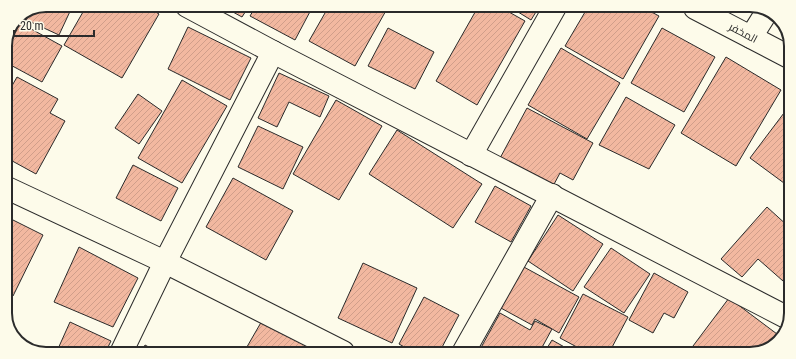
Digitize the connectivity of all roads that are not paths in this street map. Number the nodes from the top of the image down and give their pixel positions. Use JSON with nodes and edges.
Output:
{"nodes":[{"id":1,"x":198,"y":12,"type":"edge"},
{"id":2,"x":551,"y":12,"type":"edge"},
{"id":3,"x":703,"y":12,"type":"edge"},
{"id":4,"x":764,"y":16,"type":"edge"},
{"id":5,"x":751,"y":37,"type":"junction"},
{"id":6,"x":273,"y":52,"type":"junction"},
{"id":7,"x":784,"y":54,"type":"edge"},
{"id":8,"x":471,"y":155,"type":"junction"},
{"id":9,"x":12,"y":190,"type":"edge"},
{"id":10,"x":552,"y":195,"type":"junction"},
{"id":11,"x":165,"y":262,"type":"junction"},
{"id":12,"x":784,"y":316,"type":"edge"},
{"id":13,"x":124,"y":347,"type":"edge"},
{"id":14,"x":333,"y":347,"type":"edge"},
{"id":15,"x":466,"y":347,"type":"edge"}],
"edges":[{"from":1,"to":6,"type":"street"},
{"from":2,"to":8,"type":"street"},
{"from":3,"to":5,"type":"street","name":"المخفر"},
{"from":4,"to":5,"type":"street"},
{"from":5,"to":7,"type":"street","name":"المخفر"},
{"from":6,"to":8,"type":"street"},
{"from":6,"to":11,"type":"street"},
{"from":8,"to":10,"type":"street"},
{"from":9,"to":11,"type":"street"},
{"from":10,"to":12,"type":"street"},
{"from":10,"to":15,"type":"street"},
{"from":11,"to":13,"type":"street"},
{"from":11,"to":14,"type":"street"}]}
